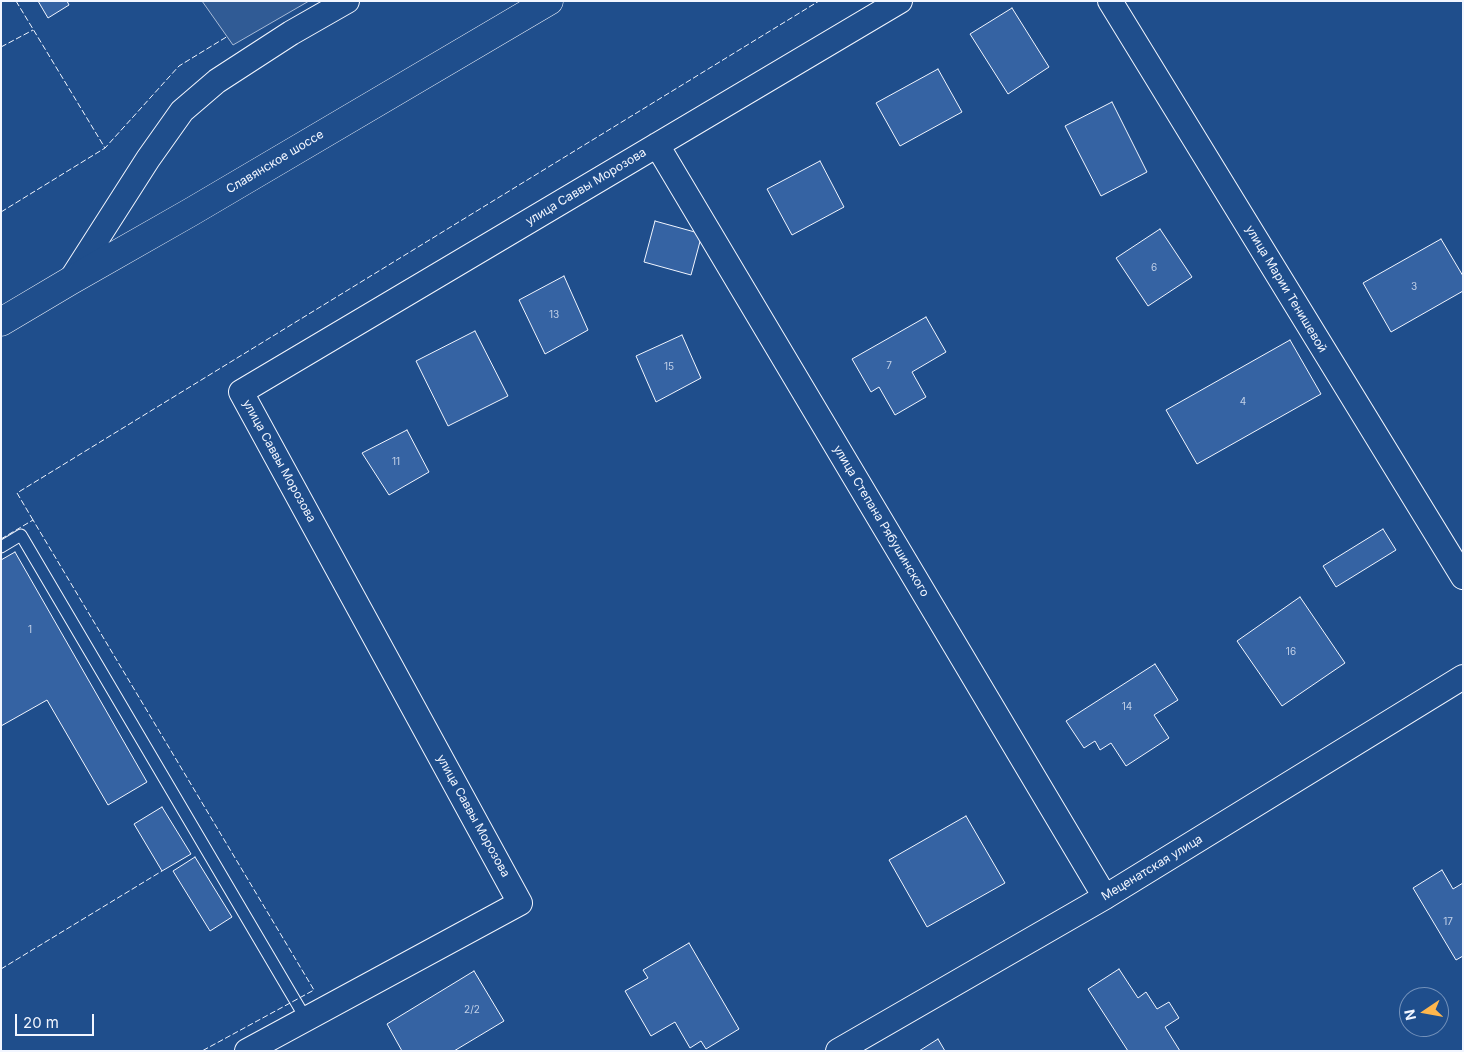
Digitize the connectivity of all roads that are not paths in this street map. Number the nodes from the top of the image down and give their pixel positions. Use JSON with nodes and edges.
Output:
{"nodes":[{"id":1,"x":347,"y":1,"type":"edge"},
{"id":2,"x":549,"y":1,"type":"edge"},
{"id":3,"x":900,"y":1,"type":"edge"},
{"id":4,"x":1110,"y":1,"type":"edge"},
{"id":5,"x":657,"y":145,"type":"junction"},
{"id":6,"x":70,"y":280,"type":"junction"},
{"id":7,"x":1,"y":322,"type":"edge"},
{"id":8,"x":1,"y":548,"type":"edge"},
{"id":9,"x":1463,"y":577,"type":"edge"},
{"id":10,"x":1463,"y":677,"type":"edge"},
{"id":11,"x":1105,"y":897,"type":"junction"},
{"id":12,"x":306,"y":1018,"type":"junction"},
{"id":13,"x":247,"y":1051,"type":"edge"},
{"id":14,"x":838,"y":1051,"type":"edge"}],
"edges":[{"from":1,"to":6,"type":"street"},
{"from":2,"to":6,"type":"main road","name":"Славянское шоссе"},
{"from":3,"to":5,"type":"street","name":"улица Саввы Морозова"},
{"from":4,"to":9,"type":"street","name":"улица Марии Тенишевой"},
{"from":5,"to":11,"type":"street","name":"улица Степана Рябушинского"},
{"from":5,"to":12,"type":"street","name":"улица Саввы Морозова"},
{"from":6,"to":7,"type":"main road","name":"Славянское шоссе"},
{"from":8,"to":12,"type":"lane"},
{"from":10,"to":11,"type":"street","name":"Меценатская улица"},
{"from":11,"to":14,"type":"street","name":"Меценатская улица"},
{"from":12,"to":13,"type":"street","name":"улица Саввы Морозова"}]}
